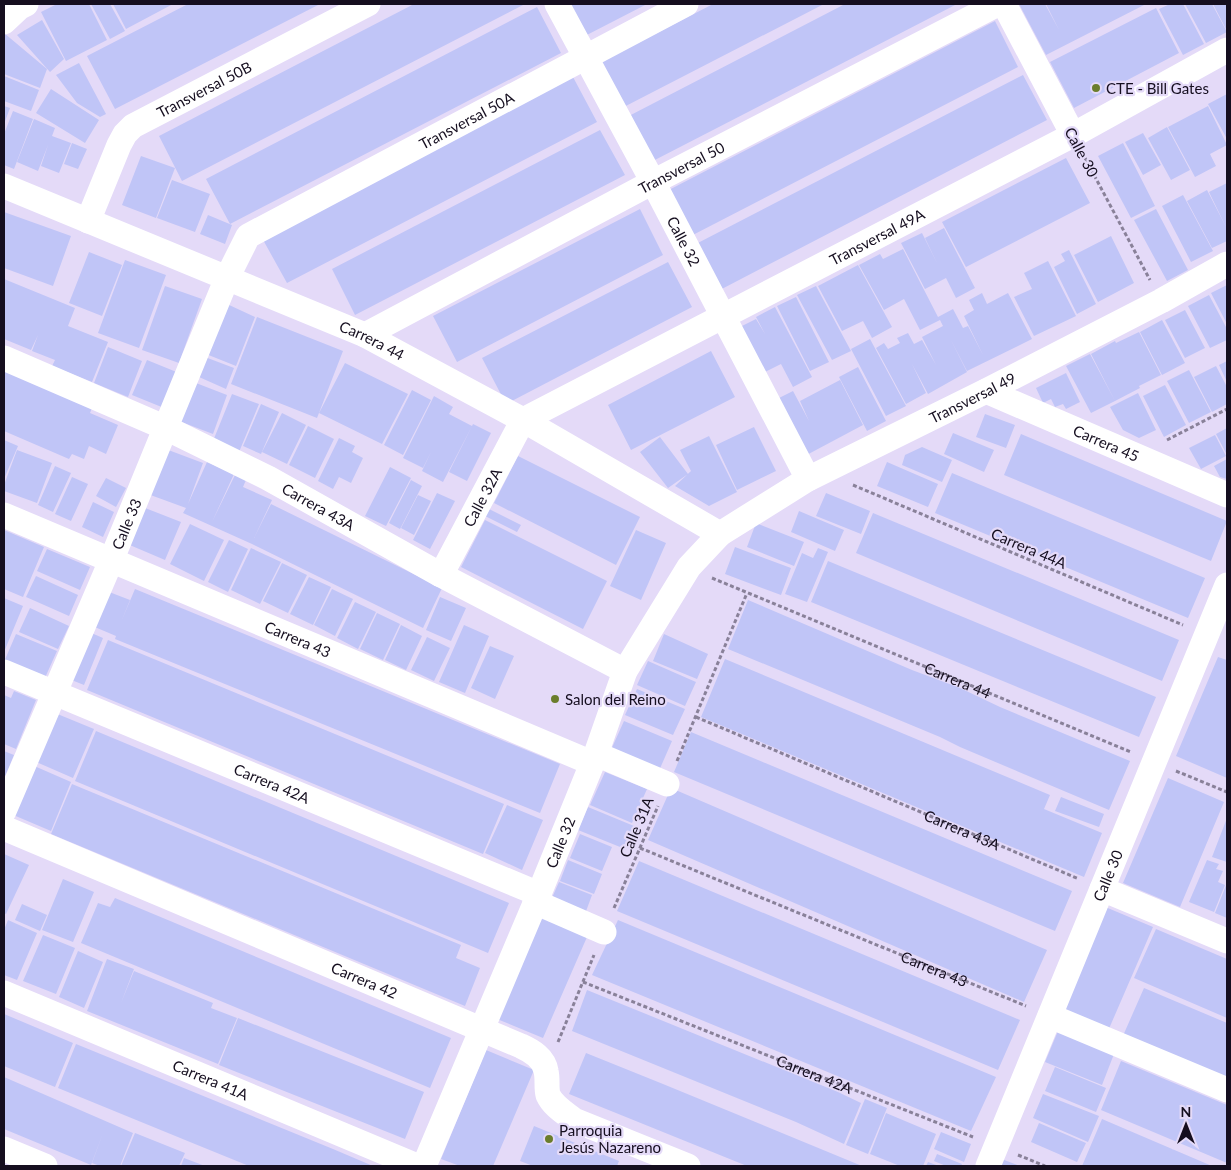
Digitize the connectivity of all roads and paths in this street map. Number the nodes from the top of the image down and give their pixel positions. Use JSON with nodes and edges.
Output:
{"nodes":[{"id":1,"x":26,"y":4,"type":"edge"},
{"id":2,"x":368,"y":4,"type":"edge"},
{"id":3,"x":557,"y":4,"type":"edge"},
{"id":4,"x":686,"y":4,"type":"edge"},
{"id":5,"x":998,"y":4,"type":"edge"},
{"id":6,"x":1004,"y":4,"type":"edge"},
{"id":7,"x":4,"y":22,"type":"edge"},
{"id":8,"x":1227,"y":50,"type":"edge"},
{"id":9,"x":585,"y":56,"type":"junction"},
{"id":10,"x":1073,"y":135,"type":"junction"},
{"id":11,"x":653,"y":182,"type":"junction"},
{"id":12,"x":4,"y":186,"type":"edge"},
{"id":13,"x":88,"y":221,"type":"junction"},
{"id":14,"x":248,"y":236,"type":"joint"},
{"id":15,"x":1227,"y":264,"type":"edge"},
{"id":16,"x":227,"y":278,"type":"junction"},
{"id":17,"x":1161,"y":300,"type":"junction"},
{"id":18,"x":722,"y":317,"type":"junction"},
{"id":19,"x":365,"y":335,"type":"junction"},
{"id":20,"x":4,"y":358,"type":"edge"},
{"id":21,"x":986,"y":391,"type":"junction"},
{"id":22,"x":1227,"y":409,"type":"edge"},
{"id":23,"x":523,"y":420,"type":"junction"},
{"id":24,"x":166,"y":428,"type":"junction"},
{"id":25,"x":1135,"y":457,"type":"junction"},
{"id":26,"x":815,"y":475,"type":"junction"},
{"id":27,"x":1227,"y":495,"type":"edge"},
{"id":28,"x":4,"y":515,"type":"edge"},
{"id":29,"x":720,"y":534,"type":"junction"},
{"id":30,"x":111,"y":561,"type":"junction"},
{"id":31,"x":689,"y":567,"type":"junction"},
{"id":32,"x":441,"y":575,"type":"junction"},
{"id":33,"x":1227,"y":585,"type":"edge"},
{"id":34,"x":748,"y":593,"type":"junction"},
{"id":35,"x":1207,"y":636,"type":"junction"},
{"id":36,"x":625,"y":671,"type":"junction"},
{"id":37,"x":4,"y":672,"type":"edge"},
{"id":38,"x":54,"y":693,"type":"junction"},
{"id":39,"x":696,"y":717,"type":"junction"},
{"id":40,"x":594,"y":758,"type":"junction"},
{"id":41,"x":1154,"y":761,"type":"junction"},
{"id":42,"x":667,"y":784,"type":"junction"},
{"id":43,"x":1227,"y":792,"type":"edge"},
{"id":44,"x":4,"y":811,"type":"edge"},
{"id":45,"x":4,"y":828,"type":"edge"},
{"id":46,"x":640,"y":848,"type":"junction"},
{"id":47,"x":1102,"y":889,"type":"junction"},
{"id":48,"x":537,"y":898,"type":"junction"},
{"id":49,"x":604,"y":932,"type":"junction"},
{"id":50,"x":1227,"y":941,"type":"edge"},
{"id":51,"x":583,"y":982,"type":"junction"},
{"id":52,"x":4,"y":992,"type":"edge"},
{"id":53,"x":1050,"y":1016,"type":"junction"},
{"id":54,"x":481,"y":1029,"type":"junction"},
{"id":55,"x":546,"y":1070,"type":"junction"},
{"id":56,"x":1227,"y":1090,"type":"edge"},
{"id":57,"x":4,"y":1149,"type":"edge"},
{"id":58,"x":992,"y":1156,"type":"edge"},
{"id":59,"x":640,"y":1158,"type":"edge"},
{"id":60,"x":45,"y":1166,"type":"edge"},
{"id":61,"x":417,"y":1166,"type":"edge"},
{"id":62,"x":424,"y":1166,"type":"edge"},
{"id":63,"x":688,"y":1166,"type":"edge"},
{"id":64,"x":1045,"y":1166,"type":"edge"}],
"edges":[{"from":1,"to":7,"type":"street"},
{"from":2,"to":13,"type":"street","name":"Transversal 50B"},
{"from":3,"to":9,"type":"street","name":"Calle 32"},
{"from":4,"to":9,"type":"street","name":"Transversal 50A"},
{"from":5,"to":11,"type":"street","name":"Transversal 50"},
{"from":6,"to":10,"type":"street","name":"Calle 30"},
{"from":8,"to":10,"type":"street","name":"Transversal 49A"},
{"from":9,"to":11,"type":"street","name":"Calle 32"},
{"from":9,"to":14,"type":"street","name":"Transversal 50A"},
{"from":10,"to":17,"type":"path","name":"Calle 30"},
{"from":10,"to":18,"type":"street","name":"Transversal 49A"},
{"from":11,"to":18,"type":"street","name":"Calle 32"},
{"from":11,"to":19,"type":"street","name":"Transversal 50"},
{"from":12,"to":13,"type":"street","name":"Carrera 44"},
{"from":13,"to":16,"type":"street","name":"Carrera 44"},
{"from":14,"to":16,"type":"street","name":"Calle 33"},
{"from":15,"to":17,"type":"street","name":"Transversal 49"},
{"from":16,"to":19,"type":"street","name":"Carrera 44"},
{"from":16,"to":24,"type":"street","name":"Calle 33"},
{"from":17,"to":21,"type":"street","name":"Transversal 49"},
{"from":18,"to":23,"type":"street","name":"Transversal 49A"},
{"from":18,"to":26,"type":"street","name":"Calle 32"},
{"from":19,"to":23,"type":"street","name":"Carrera 44"},
{"from":20,"to":24,"type":"street","name":"Carrera 43A"},
{"from":21,"to":25,"type":"street","name":"Carrera 45"},
{"from":21,"to":26,"type":"street","name":"Transversal 49"},
{"from":22,"to":25,"type":"path"},
{"from":23,"to":29,"type":"street","name":"Carrera 44"},
{"from":23,"to":32,"type":"street","name":"Calle 32A"},
{"from":24,"to":30,"type":"street","name":"Calle 33"},
{"from":24,"to":32,"type":"street","name":"Carrera 43A"},
{"from":25,"to":27,"type":"street","name":"Carrera 45"},
{"from":26,"to":29,"type":"street","name":"Transversal 49"},
{"from":26,"to":35,"type":"path","name":"Carrera 44A"},
{"from":28,"to":30,"type":"street","name":"Carrera 43"},
{"from":29,"to":31,"type":"street","name":"Calle 32"},
{"from":30,"to":38,"type":"street","name":"Calle 33"},
{"from":30,"to":40,"type":"street","name":"Carrera 43"},
{"from":31,"to":34,"type":"path","name":"Carrera 44"},
{"from":31,"to":36,"type":"street","name":"Calle 32"},
{"from":32,"to":36,"type":"street","name":"Carrera 43A"},
{"from":33,"to":35,"type":"street","name":"Calle 30"},
{"from":34,"to":39,"type":"path","name":"Calle 31A"},
{"from":34,"to":41,"type":"path","name":"Carrera 44"},
{"from":35,"to":41,"type":"street","name":"Calle 30"},
{"from":36,"to":40,"type":"street","name":"Calle 32"},
{"from":37,"to":38,"type":"street","name":"Carrera 42A"},
{"from":38,"to":44,"type":"street","name":"Calle 33"},
{"from":38,"to":48,"type":"street","name":"Carrera 42A"},
{"from":39,"to":42,"type":"path","name":"Calle 31A"},
{"from":39,"to":47,"type":"path","name":"Carrera 43A"},
{"from":40,"to":42,"type":"street","name":"Carrera 43"},
{"from":40,"to":48,"type":"street","name":"Calle 32"},
{"from":41,"to":43,"type":"path","name":"Carrera 44"},
{"from":41,"to":47,"type":"street","name":"Calle 30"},
{"from":42,"to":46,"type":"path","name":"Calle 31A"},
{"from":45,"to":54,"type":"street","name":"Carrera 42"},
{"from":46,"to":49,"type":"path","name":"Calle 31A"},
{"from":46,"to":53,"type":"path","name":"Carrera 43"},
{"from":47,"to":50,"type":"street"},
{"from":47,"to":53,"type":"street","name":"Calle 30"},
{"from":48,"to":49,"type":"street","name":"Carrera 42A"},
{"from":48,"to":54,"type":"street","name":"Calle 32"},
{"from":49,"to":51,"type":"path","name":"Calle 31A"},
{"from":51,"to":55,"type":"path","name":"Calle 31A"},
{"from":51,"to":58,"type":"path","name":"Carrera 42A"},
{"from":52,"to":61,"type":"street","name":"Carrera 41A"},
{"from":53,"to":56,"type":"street"},
{"from":53,"to":58,"type":"street","name":"Calle 30"},
{"from":54,"to":55,"type":"street","name":"Carrera 42"},
{"from":54,"to":62,"type":"street","name":"Calle 32"},
{"from":55,"to":59,"type":"street"},
{"from":57,"to":60,"type":"street"},
{"from":58,"to":64,"type":"path","name":"Carrera 42A"},
{"from":59,"to":63,"type":"street"}]}
